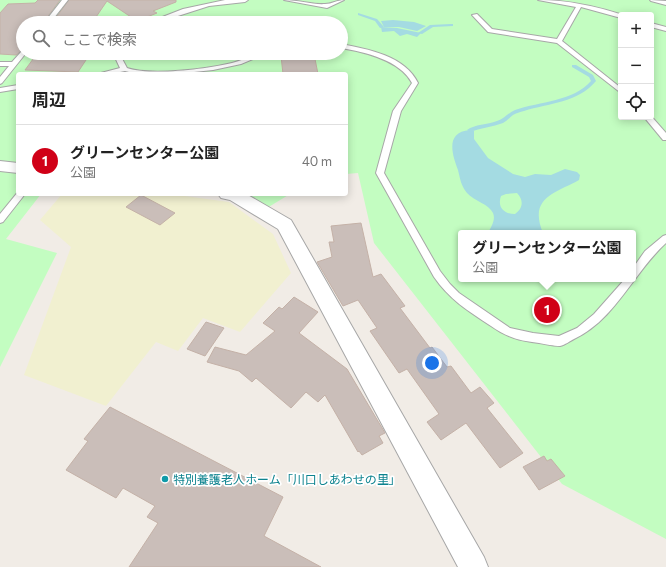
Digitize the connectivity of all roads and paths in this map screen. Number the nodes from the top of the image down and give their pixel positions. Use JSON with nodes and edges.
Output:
{"nodes":[{"id":1,"x":65,"y":0,"type":"edge"},
{"id":2,"x":245,"y":0,"type":"edge"},
{"id":3,"x":287,"y":0,"type":"edge"},
{"id":4,"x":341,"y":0,"type":"edge"},
{"id":5,"x":541,"y":0,"type":"edge"},
{"id":6,"x":593,"y":0,"type":"edge"},
{"id":7,"x":653,"y":0,"type":"edge"},
{"id":8,"x":574,"y":2,"type":"edge"},
{"id":9,"x":666,"y":3,"type":"edge"},
{"id":10,"x":580,"y":6,"type":"junction"},
{"id":11,"x":591,"y":7,"type":"junction"},
{"id":12,"x":475,"y":15,"type":"dead end"},
{"id":13,"x":618,"y":15,"type":"edge"},
{"id":14,"x":52,"y":16,"type":"edge"},
{"id":15,"x":168,"y":16,"type":"edge"},
{"id":16,"x":654,"y":26,"type":"edge"},
{"id":17,"x":666,"y":29,"type":"edge"},
{"id":18,"x":559,"y":41,"type":"junction"},
{"id":19,"x":348,"y":48,"type":"edge"},
{"id":20,"x":17,"y":60,"type":"edge"},
{"id":21,"x":120,"y":60,"type":"edge"},
{"id":22,"x":245,"y":60,"type":"edge"},
{"id":23,"x":0,"y":64,"type":"edge"},
{"id":24,"x":14,"y":64,"type":"junction"},
{"id":25,"x":125,"y":69,"type":"junction"},
{"id":26,"x":110,"y":72,"type":"edge"},
{"id":27,"x":132,"y":72,"type":"edge"},
{"id":28,"x":174,"y":72,"type":"edge"},
{"id":29,"x":0,"y":82,"type":"edge"},
{"id":30,"x":16,"y":87,"type":"edge"},
{"id":31,"x":618,"y":89,"type":"edge"},
{"id":32,"x":0,"y":90,"type":"edge"},
{"id":33,"x":651,"y":120,"type":"edge"},
{"id":34,"x":666,"y":138,"type":"edge"},
{"id":35,"x":0,"y":166,"type":"edge"},
{"id":36,"x":16,"y":168,"type":"edge"},
{"id":37,"x":19,"y":196,"type":"edge"},
{"id":38,"x":236,"y":196,"type":"edge"},
{"id":39,"x":0,"y":220,"type":"edge"},
{"id":40,"x":666,"y":238,"type":"edge"},
{"id":41,"x":636,"y":272,"type":"edge"},
{"id":42,"x":628,"y":282,"type":"edge"},
{"id":43,"x":474,"y":567,"type":"edge"}],
"edges":[{"from":1,"to":14,"type":"lane"},
{"from":2,"to":15,"type":"lane"},
{"from":3,"to":4,"type":"lane"},
{"from":5,"to":8,"type":"lane"},
{"from":6,"to":11,"type":"lane"},
{"from":7,"to":9,"type":"lane"},
{"from":8,"to":10,"type":"lane"},
{"from":10,"to":11,"type":"lane"},
{"from":10,"to":18,"type":"lane"},
{"from":11,"to":13,"type":"lane"},
{"from":12,"to":18,"type":"lane"},
{"from":16,"to":17,"type":"lane"},
{"from":18,"to":31,"type":"lane"},
{"from":19,"to":42,"type":"lane"},
{"from":20,"to":24,"type":"lane"},
{"from":21,"to":25,"type":"lane"},
{"from":22,"to":28,"type":"lane"},
{"from":23,"to":24,"type":"lane"},
{"from":24,"to":29,"type":"lane"},
{"from":25,"to":26,"type":"lane"},
{"from":25,"to":27,"type":"lane"},
{"from":30,"to":32,"type":"lane"},
{"from":33,"to":34,"type":"lane"},
{"from":35,"to":36,"type":"street"},
{"from":37,"to":39,"type":"lane"},
{"from":38,"to":43,"type":"street"},
{"from":40,"to":41,"type":"lane"}]}
